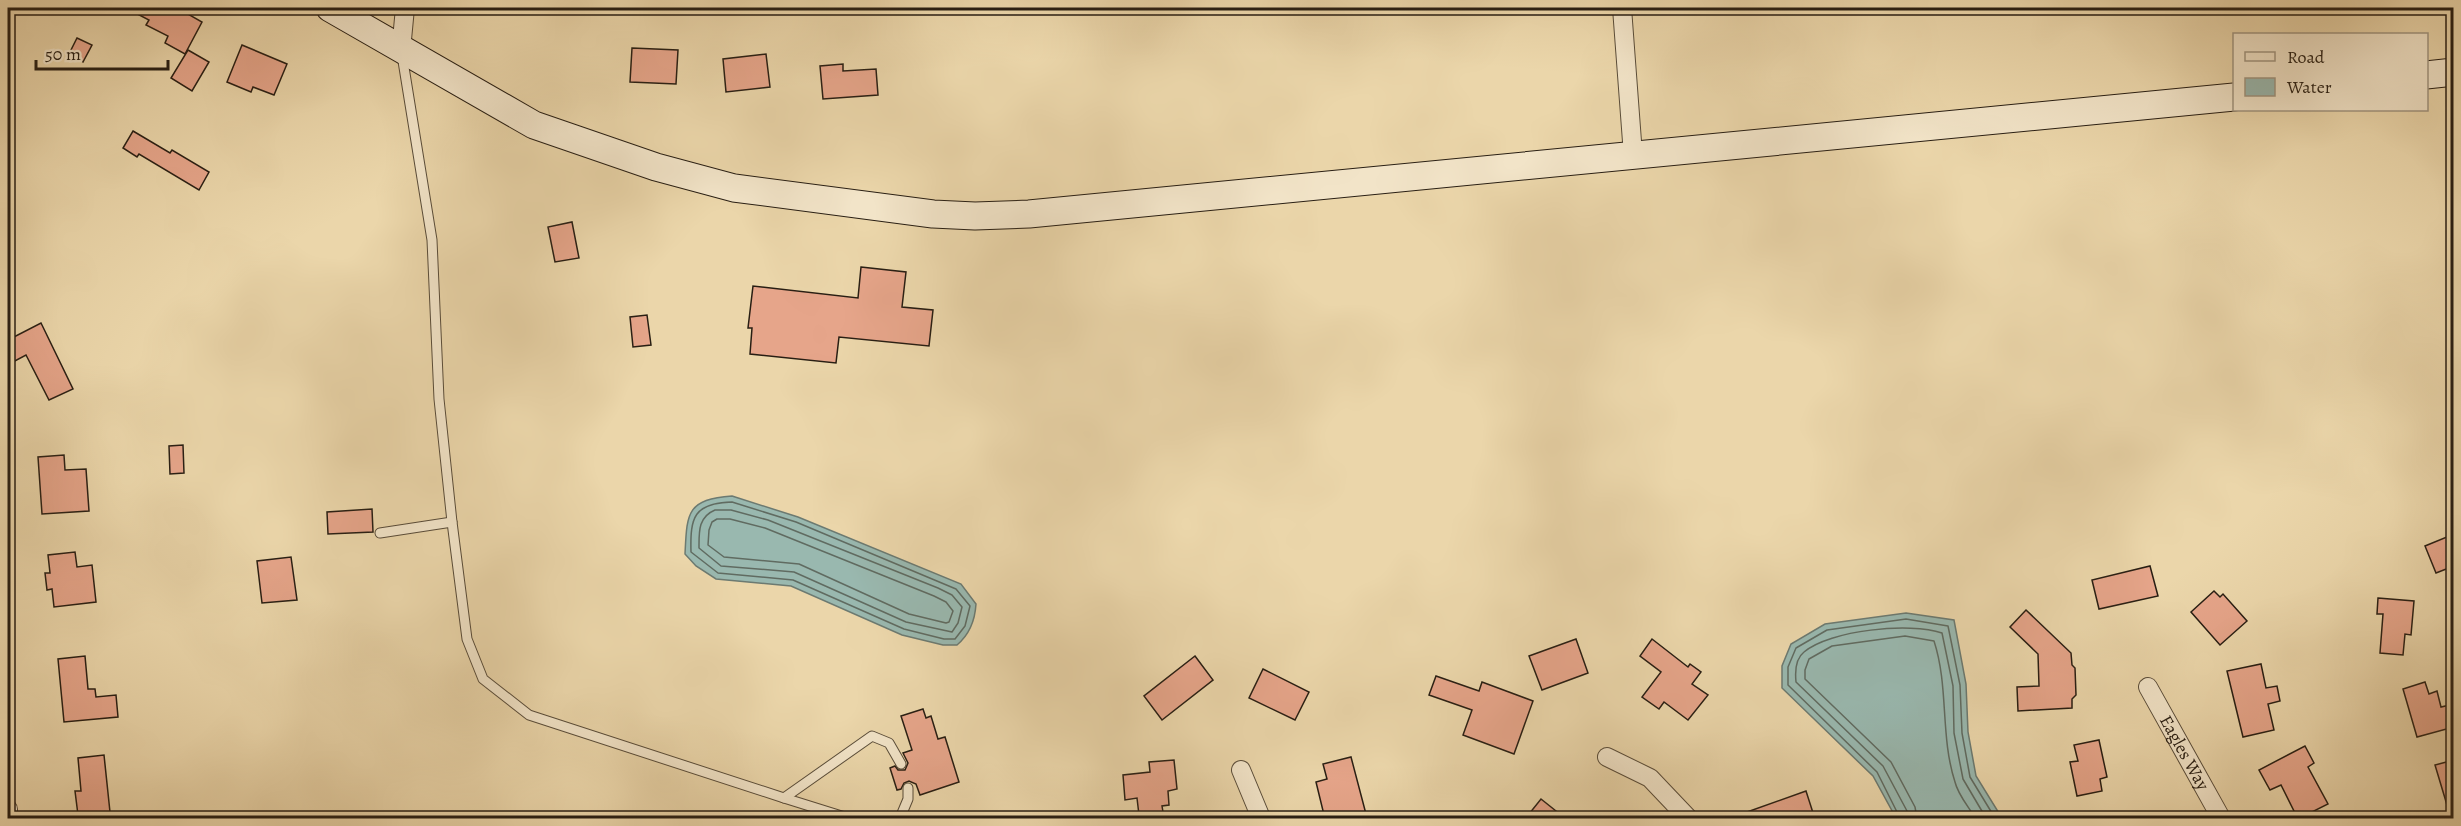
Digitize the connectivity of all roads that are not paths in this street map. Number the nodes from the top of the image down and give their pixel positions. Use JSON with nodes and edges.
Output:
{"nodes":[{"id":1,"x":330,"y":8,"type":"edge"},
{"id":2,"x":405,"y":8,"type":"edge"},
{"id":3,"x":1622,"y":8,"type":"edge"},
{"id":4,"x":401,"y":50,"type":"junction"},
{"id":5,"x":2454,"y":72,"type":"edge"},
{"id":6,"x":2428,"y":75,"type":"edge"},
{"id":7,"x":2233,"y":97,"type":"edge"},
{"id":8,"x":1633,"y":155,"type":"junction"},
{"id":9,"x":452,"y":522,"type":"junction"},
{"id":10,"x":380,"y":533,"type":"dead end"},
{"id":11,"x":2148,"y":687,"type":"dead end"},
{"id":12,"x":1608,"y":757,"type":"dead end"},
{"id":13,"x":901,"y":764,"type":"dead end"},
{"id":14,"x":1241,"y":770,"type":"dead end"},
{"id":15,"x":908,"y":788,"type":"dead end"},
{"id":16,"x":784,"y":798,"type":"junction"},
{"id":17,"x":8,"y":809,"type":"edge"},
{"id":18,"x":8,"y":819,"type":"edge"},
{"id":19,"x":849,"y":819,"type":"edge"},
{"id":20,"x":900,"y":819,"type":"edge"},
{"id":21,"x":1261,"y":819,"type":"edge"},
{"id":22,"x":1688,"y":819,"type":"edge"},
{"id":23,"x":2221,"y":819,"type":"edge"}],
"edges":[{"from":1,"to":4,"type":"main road"},
{"from":2,"to":4,"type":"street"},
{"from":3,"to":8,"type":"street"},
{"from":4,"to":8,"type":"main road"},
{"from":4,"to":9,"type":"lane"},
{"from":5,"to":6,"type":"main road"},
{"from":7,"to":8,"type":"main road"},
{"from":9,"to":10,"type":"lane"},
{"from":9,"to":16,"type":"lane"},
{"from":11,"to":23,"type":"street","name":"Eagles Way"},
{"from":12,"to":22,"type":"street"},
{"from":13,"to":16,"type":"lane"},
{"from":14,"to":21,"type":"street"},
{"from":15,"to":20,"type":"lane"},
{"from":16,"to":19,"type":"lane"},
{"from":17,"to":18,"type":"street"}]}
